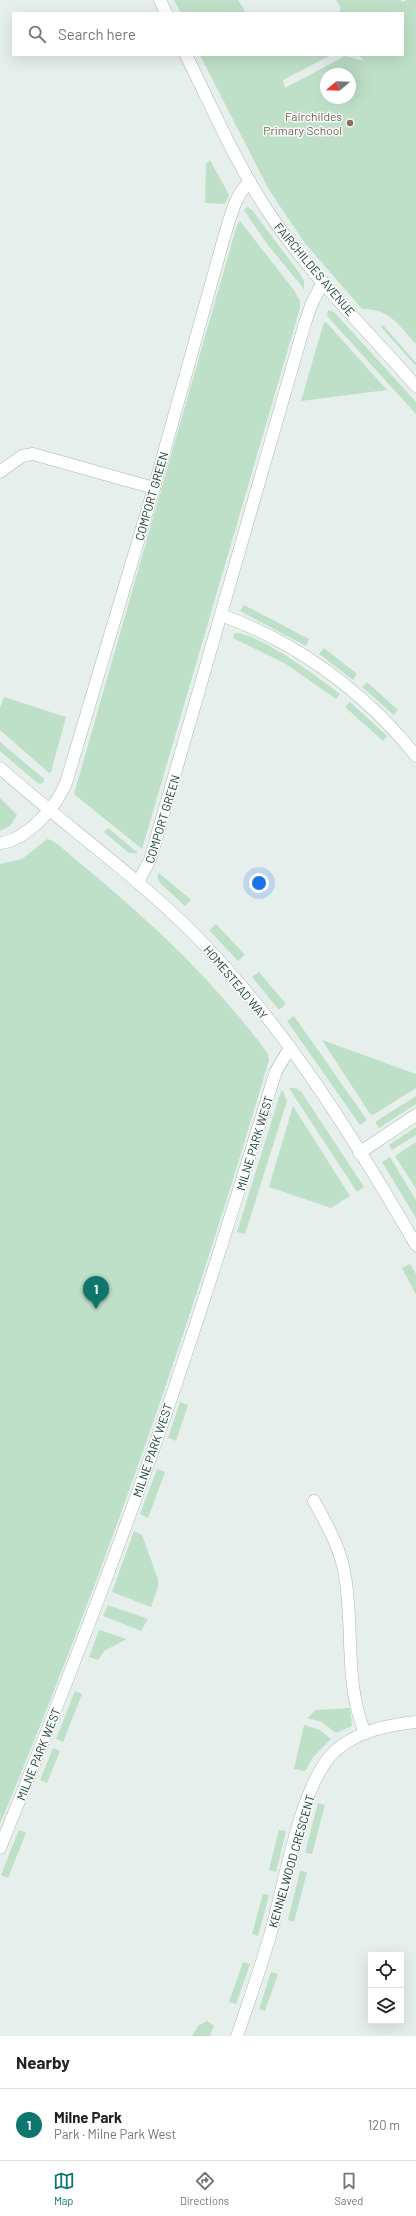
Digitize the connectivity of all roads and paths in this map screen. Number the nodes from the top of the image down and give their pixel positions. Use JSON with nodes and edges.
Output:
{"nodes":[{"id":1,"x":160,"y":0,"type":"edge"},
{"id":2,"x":166,"y":12,"type":"edge"},
{"id":3,"x":187,"y":56,"type":"edge"},
{"id":4,"x":250,"y":182,"type":"junction"},
{"id":5,"x":323,"y":282,"type":"junction"},
{"id":6,"x":416,"y":386,"type":"edge"},
{"id":7,"x":0,"y":472,"type":"edge"},
{"id":8,"x":154,"y":488,"type":"junction"},
{"id":9,"x":221,"y":615,"type":"junction"},
{"id":10,"x":416,"y":756,"type":"edge"},
{"id":11,"x":0,"y":768,"type":"edge"},
{"id":12,"x":49,"y":810,"type":"junction"},
{"id":13,"x":0,"y":843,"type":"edge"},
{"id":14,"x":138,"y":882,"type":"junction"},
{"id":15,"x":290,"y":1048,"type":"junction"},
{"id":16,"x":416,"y":1115,"type":"edge"},
{"id":17,"x":359,"y":1153,"type":"junction"},
{"id":18,"x":416,"y":1245,"type":"edge"},
{"id":19,"x":314,"y":1501,"type":"dead end"},
{"id":20,"x":416,"y":1722,"type":"edge"},
{"id":21,"x":365,"y":1733,"type":"junction"},
{"id":22,"x":0,"y":1848,"type":"edge"},
{"id":23,"x":237,"y":2036,"type":"edge"}],
"edges":[{"from":1,"to":2,"type":"street"},
{"from":3,"to":4,"type":"street","name":"FAIRCHILDES AVENUE"},
{"from":4,"to":5,"type":"street","name":"FAIRCHILDES AVENUE"},
{"from":4,"to":8,"type":"street","name":"COMPORT GREEN"},
{"from":5,"to":6,"type":"street","name":"FAIRCHILDES AVENUE"},
{"from":5,"to":9,"type":"street","name":"COMPORT GREEN"},
{"from":7,"to":8,"type":"street"},
{"from":8,"to":12,"type":"street","name":"COMPORT GREEN"},
{"from":9,"to":10,"type":"street"},
{"from":9,"to":14,"type":"street","name":"COMPORT GREEN"},
{"from":11,"to":12,"type":"street","name":"HOMESTEAD WAY"},
{"from":12,"to":13,"type":"street","name":"COMPORT GREEN"},
{"from":12,"to":14,"type":"street","name":"HOMESTEAD WAY"},
{"from":14,"to":15,"type":"street","name":"HOMESTEAD WAY"},
{"from":15,"to":17,"type":"street","name":"HOMESTEAD WAY"},
{"from":15,"to":22,"type":"street","name":"MILNE PARK WEST"},
{"from":16,"to":17,"type":"street"},
{"from":17,"to":18,"type":"street","name":"HOMESTEAD WAY"},
{"from":19,"to":21,"type":"street"},
{"from":20,"to":21,"type":"street","name":"KENNELWOOD CRESCENT"},
{"from":21,"to":23,"type":"street","name":"KENNELWOOD CRESCENT"}]}
